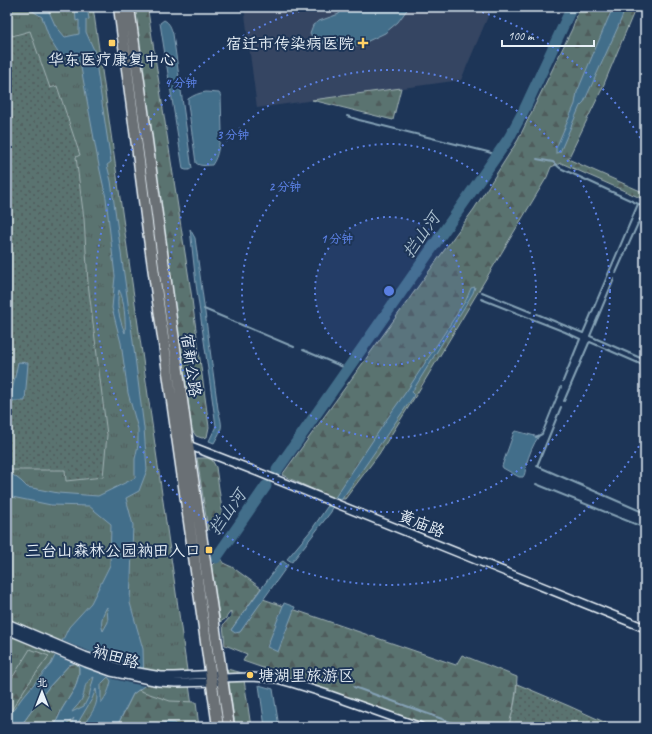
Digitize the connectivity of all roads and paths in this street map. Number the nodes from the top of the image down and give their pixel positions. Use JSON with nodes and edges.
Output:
{"nodes":[{"id":1,"x":119,"y":7,"type":"edge"},
{"id":2,"x":129,"y":7,"type":"edge"},
{"id":3,"x":188,"y":445,"type":"junction"},
{"id":4,"x":7,"y":623,"type":"edge"},
{"id":5,"x":645,"y":628,"type":"edge"},
{"id":6,"x":7,"y":630,"type":"edge"},
{"id":7,"x":55,"y":646,"type":"junction"},
{"id":8,"x":212,"y":678,"type":"junction"},
{"id":9,"x":222,"y":678,"type":"junction"},
{"id":10,"x":218,"y":727,"type":"edge"},
{"id":11,"x":229,"y":727,"type":"edge"},
{"id":12,"x":421,"y":727,"type":"edge"}],
"edges":[{"from":1,"to":8,"type":"highway","name":"宿新公路"},
{"from":2,"to":3,"type":"highway","name":"宿新公路"},
{"from":3,"to":5,"type":"street","name":"黄庙路"},
{"from":3,"to":9,"type":"highway","name":"宿新公路"},
{"from":4,"to":7,"type":"street","name":"衲田路"},
{"from":6,"to":7,"type":"street","name":"衲田路"},
{"from":7,"to":8,"type":"street","name":"衲田路"},
{"from":8,"to":9,"type":"street","name":"衲田路"},
{"from":8,"to":10,"type":"highway","name":"宿新公路"},
{"from":9,"to":11,"type":"highway","name":"宿新公路"},
{"from":9,"to":12,"type":"street","name":"衲田路"}]}
